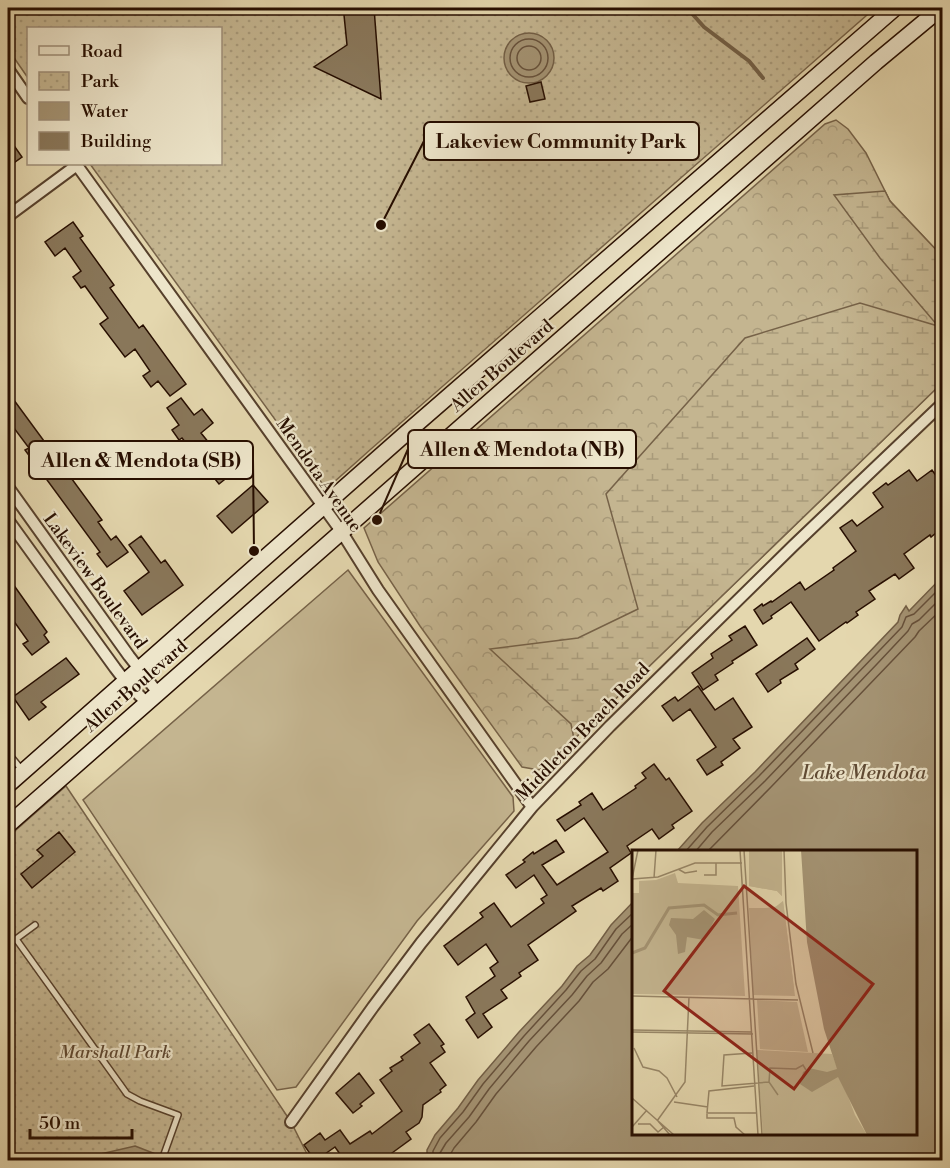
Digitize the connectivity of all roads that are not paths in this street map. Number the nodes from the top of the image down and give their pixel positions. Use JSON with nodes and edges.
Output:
{"nodes":[{"id":1,"x":895,"y":8,"type":"edge"},
{"id":2,"x":941,"y":8,"type":"edge"},
{"id":3,"x":8,"y":69,"type":"edge"},
{"id":4,"x":27,"y":97,"type":"edge"},
{"id":5,"x":75,"y":165,"type":"edge"},
{"id":6,"x":77,"y":165,"type":"edge"},
{"id":7,"x":8,"y":216,"type":"edge"},
{"id":8,"x":942,"y":404,"type":"edge"},
{"id":9,"x":8,"y":487,"type":"edge"},
{"id":10,"x":323,"y":507,"type":"junction"},
{"id":11,"x":8,"y":520,"type":"edge"},
{"id":12,"x":341,"y":531,"type":"junction"},
{"id":13,"x":139,"y":670,"type":"junction"},
{"id":14,"x":125,"y":681,"type":"junction"},
{"id":15,"x":152,"y":698,"type":"junction"},
{"id":16,"x":8,"y":753,"type":"edge"},
{"id":17,"x":23,"y":772,"type":"junction"},
{"id":18,"x":8,"y":785,"type":"edge"},
{"id":19,"x":532,"y":807,"type":"junction"},
{"id":20,"x":8,"y":825,"type":"edge"},
{"id":21,"x":35,"y":925,"type":"dead end"},
{"id":22,"x":16,"y":939,"type":"junction"},
{"id":23,"x":8,"y":945,"type":"edge"},
{"id":24,"x":291,"y":1122,"type":"dead end"},
{"id":25,"x":163,"y":1157,"type":"dead end"}],
"edges":[{"from":1,"to":10,"type":"main road","name":"Allen Boulevard"},
{"from":2,"to":12,"type":"main road","name":"Allen Boulevard"},
{"from":3,"to":4,"type":"street"},
{"from":5,"to":7,"type":"street"},
{"from":6,"to":10,"type":"street","name":"Mendota Avenue"},
{"from":8,"to":19,"type":"street","name":"Middleton Beach Road"},
{"from":9,"to":13,"type":"street","name":"Lakeview Boulevard"},
{"from":10,"to":12,"type":"street","name":"Mendota Avenue"},
{"from":10,"to":13,"type":"main road","name":"Allen Boulevard"},
{"from":11,"to":14,"type":"street","name":"Lakeview Boulevard"},
{"from":12,"to":15,"type":"main road","name":"Allen Boulevard"},
{"from":12,"to":19,"type":"street","name":"Mendota Avenue"},
{"from":13,"to":14,"type":"main road","name":"Allen Boulevard"},
{"from":13,"to":15,"type":"street","name":"Lakeview Boulevard"},
{"from":14,"to":15,"type":"street","name":"Lakeview Boulevard"},
{"from":14,"to":17,"type":"main road","name":"Allen Boulevard"},
{"from":15,"to":20,"type":"main road","name":"Allen Boulevard"},
{"from":16,"to":17,"type":"lane"},
{"from":17,"to":18,"type":"main road","name":"Allen Boulevard"},
{"from":19,"to":24,"type":"street","name":"Middleton Beach Road"},
{"from":21,"to":22,"type":"lane"},
{"from":22,"to":23,"type":"lane"},
{"from":22,"to":25,"type":"lane"}]}
